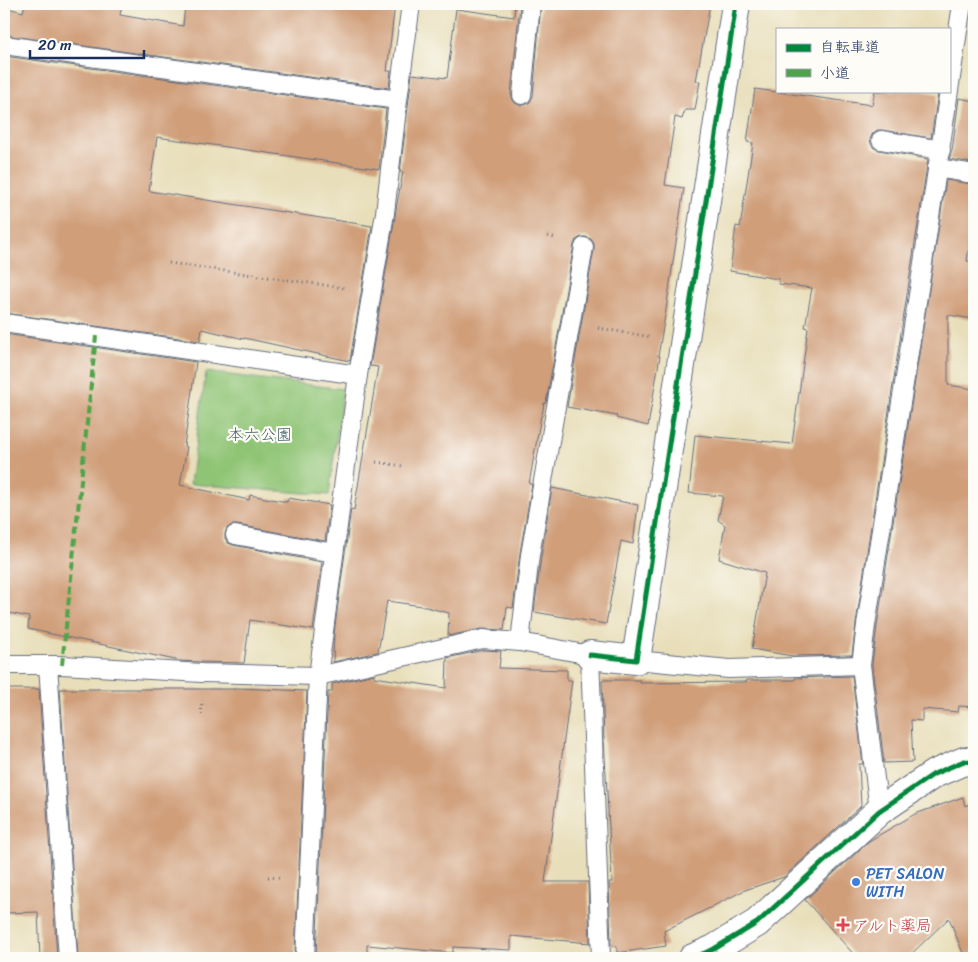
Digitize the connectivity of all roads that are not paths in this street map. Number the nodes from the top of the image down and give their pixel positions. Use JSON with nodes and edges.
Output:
{"nodes":[{"id":1,"x":411,"y":4,"type":"edge"},
{"id":2,"x":531,"y":4,"type":"edge"},
{"id":3,"x":736,"y":4,"type":"edge"},
{"id":4,"x":962,"y":4,"type":"edge"},
{"id":5,"x":4,"y":45,"type":"edge"},
{"id":6,"x":950,"y":87,"type":"edge"},
{"id":7,"x":949,"y":92,"type":"edge"},
{"id":8,"x":522,"y":95,"type":"dead end"},
{"id":9,"x":398,"y":100,"type":"junction"},
{"id":10,"x":881,"y":140,"type":"dead end"},
{"id":11,"x":941,"y":150,"type":"junction"},
{"id":12,"x":938,"y":168,"type":"junction"},
{"id":13,"x":974,"y":174,"type":"edge"},
{"id":14,"x":584,"y":247,"type":"dead end"},
{"id":15,"x":4,"y":323,"type":"edge"},
{"id":16,"x":358,"y":375,"type":"junction"},
{"id":17,"x":235,"y":535,"type":"dead end"},
{"id":18,"x":334,"y":553,"type":"junction"},
{"id":19,"x":520,"y":642,"type":"junction"},
{"id":20,"x":590,"y":655,"type":"junction"},
{"id":21,"x":636,"y":660,"type":"junction"},
{"id":22,"x":4,"y":665,"type":"edge"},
{"id":23,"x":48,"y":665,"type":"junction"},
{"id":24,"x":861,"y":665,"type":"junction"},
{"id":25,"x":318,"y":676,"type":"junction"},
{"id":26,"x":974,"y":762,"type":"edge"},
{"id":27,"x":878,"y":811,"type":"junction"},
{"id":28,"x":710,"y":955,"type":"edge"},
{"id":29,"x":68,"y":958,"type":"edge"},
{"id":30,"x":305,"y":958,"type":"edge"},
{"id":31,"x":600,"y":958,"type":"edge"}],
"edges":[{"from":1,"to":9,"type":"lane"},
{"from":2,"to":8,"type":"lane"},
{"from":3,"to":21,"type":"street"},
{"from":4,"to":6,"type":"lane"},
{"from":5,"to":9,"type":"lane"},
{"from":7,"to":11,"type":"lane"},
{"from":9,"to":16,"type":"lane"},
{"from":10,"to":11,"type":"lane"},
{"from":11,"to":12,"type":"lane"},
{"from":12,"to":13,"type":"lane"},
{"from":12,"to":24,"type":"lane"},
{"from":14,"to":19,"type":"lane"},
{"from":15,"to":16,"type":"lane"},
{"from":16,"to":18,"type":"lane"},
{"from":17,"to":18,"type":"lane"},
{"from":18,"to":25,"type":"lane"},
{"from":19,"to":20,"type":"lane"},
{"from":19,"to":25,"type":"lane"},
{"from":20,"to":21,"type":"street"},
{"from":20,"to":31,"type":"lane"},
{"from":21,"to":24,"type":"lane"},
{"from":22,"to":23,"type":"lane"},
{"from":23,"to":25,"type":"lane"},
{"from":23,"to":29,"type":"lane"},
{"from":24,"to":27,"type":"lane"},
{"from":25,"to":30,"type":"lane"},
{"from":26,"to":27,"type":"street"},
{"from":27,"to":28,"type":"street"}]}
